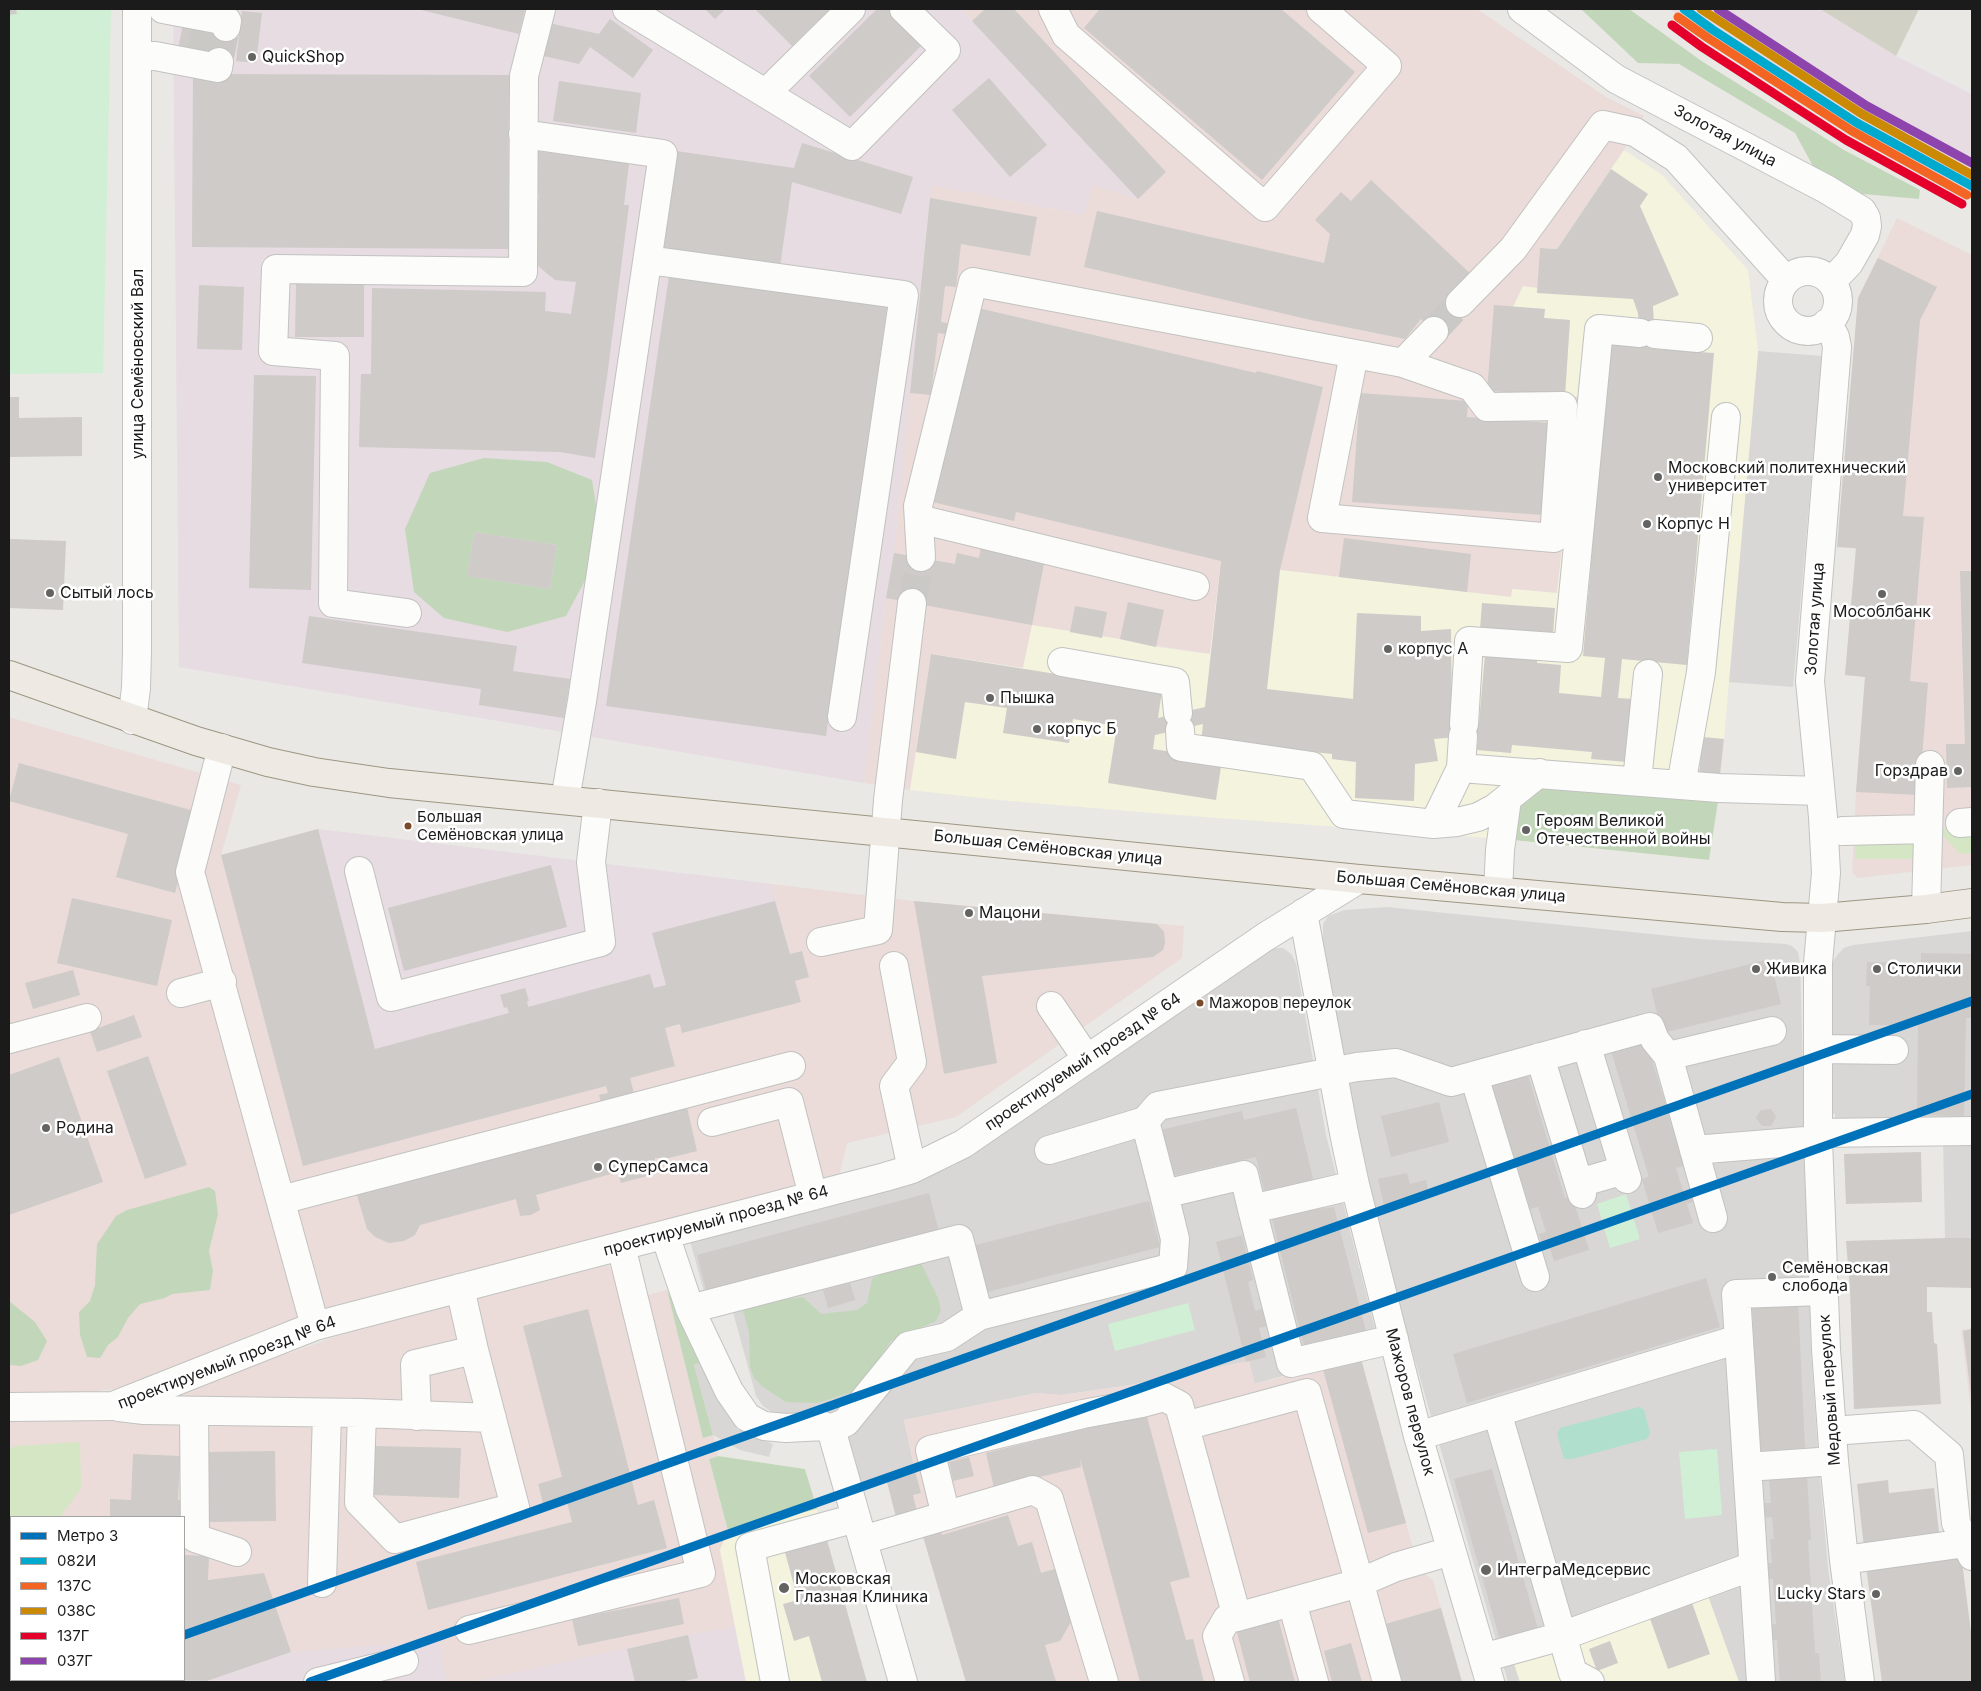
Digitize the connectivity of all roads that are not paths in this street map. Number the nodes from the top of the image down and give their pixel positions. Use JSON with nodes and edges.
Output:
{"nodes":[{"id":1,"x":137,"y":9,"type":"edge"},
{"id":2,"x":163,"y":9,"type":"edge"},
{"id":3,"x":541,"y":9,"type":"edge"},
{"id":4,"x":627,"y":9,"type":"edge"},
{"id":5,"x":851,"y":9,"type":"edge"},
{"id":6,"x":904,"y":9,"type":"edge"},
{"id":7,"x":1053,"y":9,"type":"edge"},
{"id":8,"x":1321,"y":9,"type":"edge"},
{"id":9,"x":1522,"y":9,"type":"edge"},
{"id":10,"x":204,"y":20,"type":"dead end"},
{"id":11,"x":137,"y":56,"type":"junction"},
{"id":12,"x":197,"y":60,"type":"dead end"},
{"id":13,"x":766,"y":94,"type":"junction"},
{"id":14,"x":523,"y":134,"type":"junction"},
{"id":15,"x":648,"y":260,"type":"junction"},
{"id":16,"x":1786,"y":280,"type":"junction"},
{"id":17,"x":1832,"y":282,"type":"junction"},
{"id":18,"x":1460,"y":303,"type":"tunnel mouth"},
{"id":19,"x":1827,"y":324,"type":"junction"},
{"id":20,"x":1434,"y":331,"type":"tunnel mouth"},
{"id":21,"x":1698,"y":338,"type":"dead end"},
{"id":22,"x":1354,"y":354,"type":"junction"},
{"id":23,"x":1403,"y":363,"type":"junction"},
{"id":24,"x":1726,"y":417,"type":"dead end"},
{"id":25,"x":919,"y":520,"type":"junction"},
{"id":26,"x":921,"y":557,"type":"tunnel mouth"},
{"id":27,"x":1195,"y":586,"type":"dead end"},
{"id":28,"x":912,"y":603,"type":"tunnel mouth"},
{"id":29,"x":407,"y":613,"type":"dead end"},
{"id":30,"x":1062,"y":662,"type":"dead end"},
{"id":31,"x":1648,"y":674,"type":"dead end"},
{"id":32,"x":9,"y":675,"type":"edge"},
{"id":33,"x":9,"y":690,"type":"edge"},
{"id":34,"x":842,"y":717,"type":"dead end"},
{"id":35,"x":132,"y":720,"type":"junction"},
{"id":36,"x":222,"y":748,"type":"junction"},
{"id":37,"x":1930,"y":765,"type":"dead end"},
{"id":38,"x":1461,"y":768,"type":"junction"},
{"id":39,"x":1539,"y":773,"type":"junction"},
{"id":40,"x":1638,"y":781,"type":"junction"},
{"id":41,"x":1681,"y":785,"type":"junction"},
{"id":42,"x":1820,"y":791,"type":"junction"},
{"id":43,"x":1506,"y":799,"type":"junction"},
{"id":44,"x":565,"y":800,"type":"junction"},
{"id":45,"x":598,"y":803,"type":"junction"},
{"id":46,"x":1434,"y":824,"type":"junction"},
{"id":47,"x":1927,"y":829,"type":"junction"},
{"id":48,"x":1843,"y":831,"type":"dead end"},
{"id":49,"x":885,"y":832,"type":"junction"},
{"id":50,"x":359,"y":871,"type":"dead end"},
{"id":51,"x":1359,"y":879,"type":"junction"},
{"id":52,"x":1498,"y":891,"type":"junction"},
{"id":53,"x":1972,"y":903,"type":"edge"},
{"id":54,"x":1926,"y":909,"type":"junction"},
{"id":55,"x":1303,"y":913,"type":"junction"},
{"id":56,"x":1822,"y":918,"type":"junction"},
{"id":57,"x":821,"y":942,"type":"dead end"},
{"id":58,"x":894,"y":966,"type":"dead end"},
{"id":59,"x":222,"y":982,"type":"junction"},
{"id":60,"x":181,"y":993,"type":"dead end"},
{"id":61,"x":1051,"y":1006,"type":"dead end"},
{"id":62,"x":87,"y":1018,"type":"dead end"},
{"id":63,"x":1772,"y":1031,"type":"dead end"},
{"id":64,"x":9,"y":1039,"type":"edge"},
{"id":65,"x":1586,"y":1044,"type":"junction"},
{"id":66,"x":1819,"y":1049,"type":"junction"},
{"id":67,"x":1894,"y":1050,"type":"dead end"},
{"id":68,"x":1668,"y":1056,"type":"junction"},
{"id":69,"x":1540,"y":1058,"type":"junction"},
{"id":70,"x":1087,"y":1059,"type":"junction"},
{"id":71,"x":791,"y":1066,"type":"dead end"},
{"id":72,"x":1332,"y":1072,"type":"junction"},
{"id":73,"x":1474,"y":1076,"type":"junction"},
{"id":74,"x":1145,"y":1121,"type":"junction"},
{"id":75,"x":712,"y":1122,"type":"dead end"},
{"id":76,"x":1972,"y":1131,"type":"edge"},
{"id":77,"x":1818,"y":1137,"type":"junction"},
{"id":78,"x":1049,"y":1150,"type":"dead end"},
{"id":79,"x":1694,"y":1150,"type":"junction"},
{"id":80,"x":912,"y":1168,"type":"junction"},
{"id":81,"x":1355,"y":1185,"type":"junction"},
{"id":82,"x":1164,"y":1194,"type":"junction"},
{"id":83,"x":813,"y":1196,"type":"junction"},
{"id":84,"x":281,"y":1200,"type":"junction"},
{"id":85,"x":1252,"y":1209,"type":"junction"},
{"id":86,"x":1713,"y":1218,"type":"dead end"},
{"id":87,"x":664,"y":1235,"type":"junction"},
{"id":88,"x":621,"y":1246,"type":"junction"},
{"id":89,"x":1535,"y":1277,"type":"dead end"},
{"id":90,"x":460,"y":1288,"type":"junction"},
{"id":91,"x":1823,"y":1291,"type":"junction"},
{"id":92,"x":690,"y":1309,"type":"junction"},
{"id":93,"x":979,"y":1316,"type":"junction"},
{"id":94,"x":315,"y":1326,"type":"junction"},
{"id":95,"x":1394,"y":1339,"type":"junction"},
{"id":96,"x":1739,"y":1339,"type":"junction"},
{"id":97,"x":474,"y":1350,"type":"junction"},
{"id":98,"x":113,"y":1406,"type":"junction"},
{"id":99,"x":9,"y":1407,"type":"edge"},
{"id":100,"x":194,"y":1411,"type":"junction"},
{"id":101,"x":1497,"y":1412,"type":"junction"},
{"id":102,"x":327,"y":1413,"type":"junction"},
{"id":103,"x":362,"y":1413,"type":"junction"},
{"id":104,"x":417,"y":1416,"type":"junction"},
{"id":105,"x":492,"y":1418,"type":"junction"},
{"id":106,"x":1185,"y":1426,"type":"junction"},
{"id":107,"x":831,"y":1429,"type":"junction"},
{"id":108,"x":1832,"y":1431,"type":"junction"},
{"id":109,"x":1418,"y":1436,"type":"junction"},
{"id":110,"x":1834,"y":1461,"type":"junction"},
{"id":111,"x":1747,"y":1467,"type":"junction"},
{"id":112,"x":946,"y":1516,"type":"junction"},
{"id":113,"x":859,"y":1529,"type":"junction"},
{"id":114,"x":1969,"y":1549,"type":"edge"},
{"id":115,"x":1451,"y":1551,"type":"junction"},
{"id":116,"x":237,"y":1552,"type":"dead end"},
{"id":117,"x":1844,"y":1560,"type":"junction"},
{"id":118,"x":1753,"y":1566,"type":"junction"},
{"id":119,"x":322,"y":1583,"type":"dead end"},
{"id":120,"x":1359,"y":1583,"type":"junction"},
{"id":121,"x":1292,"y":1602,"type":"junction"},
{"id":122,"x":1237,"y":1616,"type":"junction"},
{"id":123,"x":469,"y":1630,"type":"dead end"},
{"id":124,"x":1562,"y":1636,"type":"junction"},
{"id":125,"x":404,"y":1661,"type":"dead end"},
{"id":126,"x":1487,"y":1670,"type":"edge"},
{"id":127,"x":318,"y":1682,"type":"edge"},
{"id":128,"x":775,"y":1682,"type":"edge"},
{"id":129,"x":903,"y":1682,"type":"edge"},
{"id":130,"x":1104,"y":1682,"type":"edge"},
{"id":131,"x":1230,"y":1682,"type":"edge"},
{"id":132,"x":1314,"y":1682,"type":"edge"},
{"id":133,"x":1387,"y":1682,"type":"edge"},
{"id":134,"x":1590,"y":1682,"type":"edge"},
{"id":135,"x":1761,"y":1682,"type":"edge"},
{"id":136,"x":1860,"y":1682,"type":"edge"}],
"edges":[{"from":1,"to":11,"type":"street","name":"улица Семёновский Вал"},
{"from":2,"to":10,"type":"street"},
{"from":3,"to":14,"type":"street"},
{"from":4,"to":13,"type":"street"},
{"from":5,"to":13,"type":"street"},
{"from":6,"to":13,"type":"street"},
{"from":7,"to":8,"type":"street"},
{"from":9,"to":17,"type":"street","name":"Золотая улица"},
{"from":11,"to":12,"type":"street"},
{"from":11,"to":35,"type":"street","name":"улица Семёновский Вал"},
{"from":14,"to":15,"type":"street"},
{"from":14,"to":29,"type":"street"},
{"from":15,"to":34,"type":"street"},
{"from":15,"to":44,"type":"street"},
{"from":16,"to":17,"type":"street"},
{"from":16,"to":18,"type":"street"},
{"from":16,"to":19,"type":"street"},
{"from":17,"to":19,"type":"street"},
{"from":19,"to":42,"type":"street","name":"Золотая улица"},
{"from":20,"to":23,"type":"street"},
{"from":21,"to":38,"type":"street"},
{"from":22,"to":23,"type":"street"},
{"from":22,"to":23,"type":"street"},
{"from":22,"to":25,"type":"street"},
{"from":24,"to":41,"type":"street"},
{"from":25,"to":26,"type":"street"},
{"from":25,"to":27,"type":"street"},
{"from":28,"to":49,"type":"street"},
{"from":30,"to":46,"type":"street"},
{"from":31,"to":40,"type":"street"},
{"from":32,"to":35,"type":"main road","name":"Большая Семёновская улица"},
{"from":33,"to":35,"type":"main road","name":"Большая Семёновская улица"},
{"from":35,"to":36,"type":"main road","name":"Большая Семёновская улица"},
{"from":36,"to":44,"type":"main road","name":"Большая Семёновская улица"},
{"from":36,"to":59,"type":"street"},
{"from":37,"to":47,"type":"street"},
{"from":38,"to":39,"type":"street"},
{"from":38,"to":46,"type":"street"},
{"from":39,"to":40,"type":"street"},
{"from":39,"to":43,"type":"street"},
{"from":40,"to":41,"type":"street"},
{"from":41,"to":42,"type":"street"},
{"from":42,"to":56,"type":"street","name":"Золотая улица"},
{"from":43,"to":46,"type":"street"},
{"from":43,"to":52,"type":"street"},
{"from":44,"to":45,"type":"main road","name":"Большая Семёновская улица"},
{"from":45,"to":49,"type":"main road","name":"Большая Семёновская улица"},
{"from":45,"to":50,"type":"street"},
{"from":47,"to":48,"type":"street"},
{"from":47,"to":54,"type":"street"},
{"from":49,"to":51,"type":"main road","name":"Большая Семёновская улица"},
{"from":49,"to":57,"type":"street"},
{"from":51,"to":52,"type":"main road","name":"Большая Семёновская улица"},
{"from":51,"to":55,"type":"street","name":"проектируемый проезд № 64"},
{"from":52,"to":56,"type":"main road","name":"Большая Семёновская улица"},
{"from":53,"to":54,"type":"main road","name":"Большая Семёновская улица"},
{"from":54,"to":56,"type":"main road","name":"Большая Семёновская улица"},
{"from":55,"to":70,"type":"street","name":"проектируемый проезд № 64"},
{"from":55,"to":72,"type":"street","name":"Мажоров переулок"},
{"from":56,"to":66,"type":"street","name":"Медовый переулок"},
{"from":58,"to":80,"type":"street"},
{"from":59,"to":60,"type":"street"},
{"from":59,"to":84,"type":"street"},
{"from":61,"to":70,"type":"street"},
{"from":62,"to":64,"type":"street"},
{"from":63,"to":68,"type":"street"},
{"from":65,"to":68,"type":"street"},
{"from":65,"to":69,"type":"street"},
{"from":65,"to":69,"type":"street"},
{"from":66,"to":67,"type":"street"},
{"from":66,"to":77,"type":"street","name":"Медовый переулок"},
{"from":68,"to":79,"type":"street"},
{"from":69,"to":73,"type":"street"},
{"from":70,"to":80,"type":"street","name":"проектируемый проезд № 64"},
{"from":71,"to":84,"type":"street"},
{"from":72,"to":73,"type":"street"},
{"from":72,"to":74,"type":"street"},
{"from":72,"to":81,"type":"street","name":"Мажоров переулок"},
{"from":73,"to":89,"type":"street"},
{"from":74,"to":78,"type":"street"},
{"from":74,"to":82,"type":"street"},
{"from":75,"to":83,"type":"street"},
{"from":76,"to":77,"type":"street"},
{"from":77,"to":79,"type":"street"},
{"from":77,"to":91,"type":"street","name":"Медовый переулок"},
{"from":79,"to":86,"type":"street"},
{"from":80,"to":83,"type":"street","name":"проектируемый проезд № 64"},
{"from":81,"to":85,"type":"street"},
{"from":81,"to":95,"type":"street","name":"Мажоров переулок"},
{"from":82,"to":85,"type":"street"},
{"from":82,"to":93,"type":"street"},
{"from":83,"to":87,"type":"street","name":"проектируемый проезд № 64"},
{"from":84,"to":94,"type":"street"},
{"from":85,"to":95,"type":"street"},
{"from":87,"to":88,"type":"street","name":"проектируемый проезд № 64"},
{"from":87,"to":92,"type":"street"},
{"from":88,"to":90,"type":"street","name":"проектируемый проезд № 64"},
{"from":88,"to":123,"type":"street"},
{"from":90,"to":94,"type":"street","name":"проектируемый проезд № 64"},
{"from":90,"to":97,"type":"street"},
{"from":91,"to":96,"type":"street"},
{"from":91,"to":108,"type":"street","name":"Медовый переулок"},
{"from":92,"to":93,"type":"street"},
{"from":92,"to":107,"type":"street"},
{"from":93,"to":107,"type":"street"},
{"from":94,"to":98,"type":"street","name":"проектируемый проезд № 64"},
{"from":95,"to":109,"type":"street","name":"Мажоров переулок"},
{"from":96,"to":101,"type":"street"},
{"from":96,"to":111,"type":"street"},
{"from":97,"to":104,"type":"street"},
{"from":97,"to":105,"type":"street"},
{"from":98,"to":99,"type":"street","name":"проектируемый проезд № 64"},
{"from":98,"to":100,"type":"street"},
{"from":100,"to":102,"type":"street"},
{"from":100,"to":116,"type":"street"},
{"from":101,"to":109,"type":"street"},
{"from":101,"to":124,"type":"street"},
{"from":102,"to":103,"type":"street"},
{"from":102,"to":119,"type":"street"},
{"from":103,"to":104,"type":"street"},
{"from":103,"to":105,"type":"street"},
{"from":104,"to":105,"type":"street"},
{"from":106,"to":112,"type":"street"},
{"from":106,"to":120,"type":"street"},
{"from":106,"to":122,"type":"street"},
{"from":107,"to":113,"type":"street"},
{"from":108,"to":110,"type":"street","name":"Медовый переулок"},
{"from":108,"to":114,"type":"street"},
{"from":109,"to":115,"type":"street","name":"Мажоров переулок"},
{"from":110,"to":111,"type":"street"},
{"from":110,"to":117,"type":"street","name":"Медовый переулок"},
{"from":111,"to":118,"type":"street"},
{"from":112,"to":113,"type":"street"},
{"from":112,"to":130,"type":"street"},
{"from":113,"to":128,"type":"street"},
{"from":113,"to":129,"type":"street"},
{"from":114,"to":117,"type":"street"},
{"from":115,"to":120,"type":"street"},
{"from":115,"to":126,"type":"street","name":"Мажоров переулок"},
{"from":117,"to":136,"type":"street","name":"Медовый переулок"},
{"from":118,"to":124,"type":"street"},
{"from":118,"to":135,"type":"street"},
{"from":120,"to":121,"type":"street"},
{"from":120,"to":133,"type":"street"},
{"from":121,"to":122,"type":"street"},
{"from":121,"to":132,"type":"street"},
{"from":122,"to":131,"type":"street"},
{"from":124,"to":126,"type":"street"},
{"from":124,"to":134,"type":"street"},
{"from":125,"to":127,"type":"street"}]}
